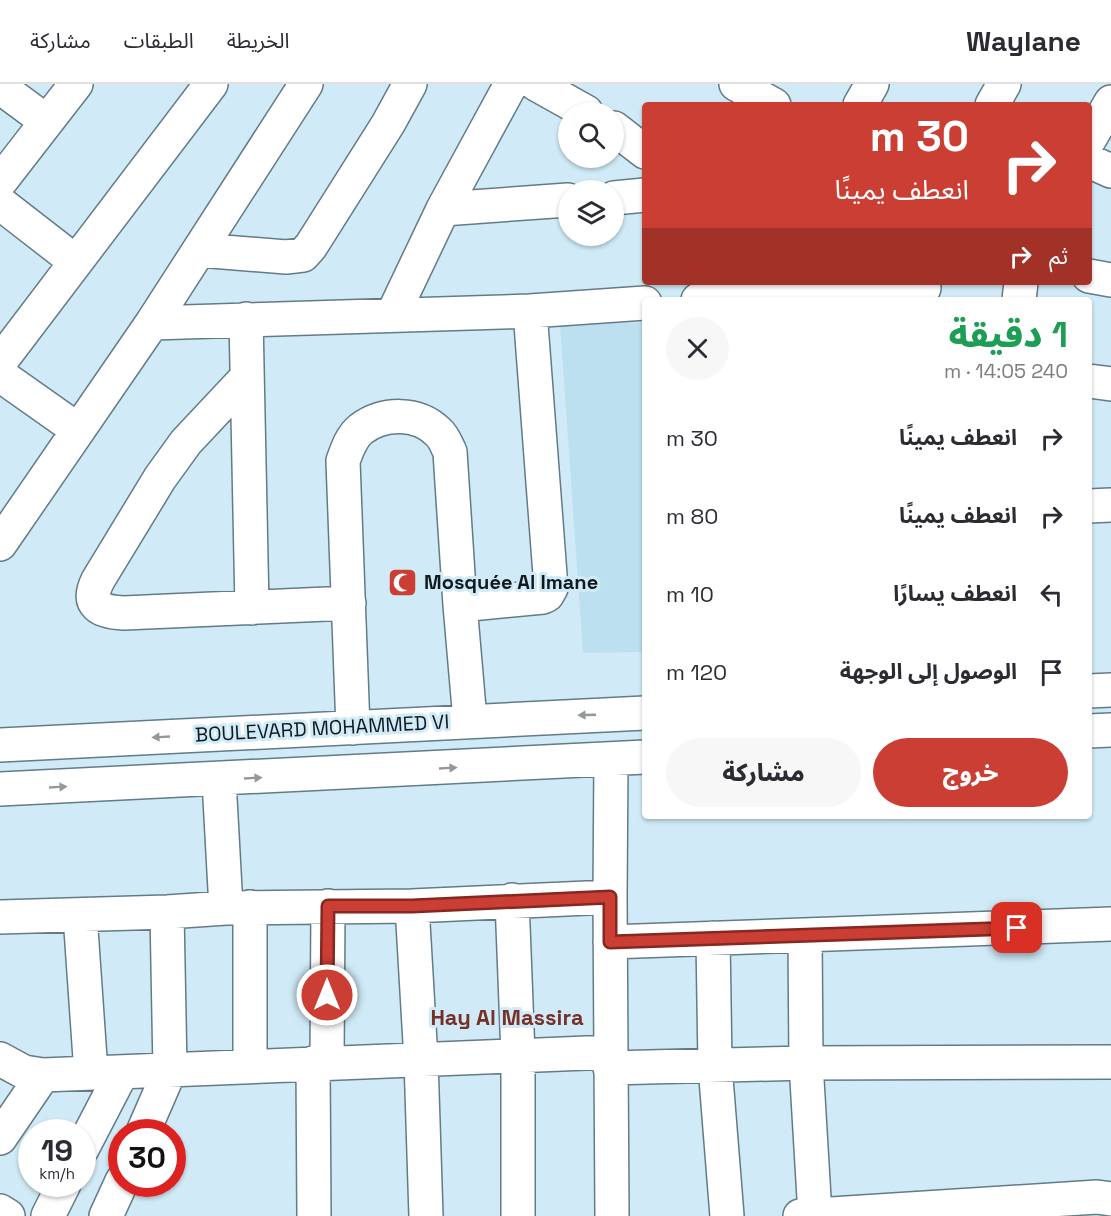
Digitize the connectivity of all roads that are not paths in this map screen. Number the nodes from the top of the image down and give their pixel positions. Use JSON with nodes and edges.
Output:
{"nodes":[{"id":1,"x":76,"y":84,"type":"edge"},
{"id":2,"x":211,"y":84,"type":"edge"},
{"id":3,"x":306,"y":84,"type":"edge"},
{"id":4,"x":410,"y":84,"type":"edge"},
{"id":5,"x":735,"y":84,"type":"edge"},
{"id":6,"x":872,"y":84,"type":"edge"},
{"id":7,"x":1004,"y":84,"type":"edge"},
{"id":8,"x":510,"y":86,"type":"edge"},
{"id":9,"x":0,"y":87,"type":"edge"},
{"id":10,"x":558,"y":102,"type":"edge"},
{"id":11,"x":768,"y":102,"type":"edge"},
{"id":12,"x":862,"y":102,"type":"edge"},
{"id":13,"x":994,"y":102,"type":"edge"},
{"id":14,"x":1111,"y":102,"type":"edge"},
{"id":15,"x":46,"y":121,"type":"junction"},
{"id":16,"x":1092,"y":135,"type":"edge"},
{"id":17,"x":624,"y":136,"type":"edge"},
{"id":18,"x":642,"y":150,"type":"edge"},
{"id":19,"x":1092,"y":162,"type":"edge"},
{"id":20,"x":1111,"y":171,"type":"edge"},
{"id":21,"x":0,"y":182,"type":"edge"},
{"id":22,"x":642,"y":195,"type":"edge"},
{"id":23,"x":624,"y":197,"type":"edge"},
{"id":24,"x":558,"y":201,"type":"edge"},
{"id":25,"x":0,"y":203,"type":"edge"},
{"id":26,"x":443,"y":209,"type":"junction"},
{"id":27,"x":199,"y":250,"type":"junction"},
{"id":28,"x":76,"y":262,"type":"junction"},
{"id":29,"x":1092,"y":277,"type":"edge"},
{"id":30,"x":1111,"y":280,"type":"edge"},
{"id":31,"x":924,"y":290,"type":"edge"},
{"id":32,"x":766,"y":297,"type":"edge"},
{"id":33,"x":642,"y":303,"type":"edge"},
{"id":34,"x":530,"y":311,"type":"junction"},
{"id":35,"x":393,"y":314,"type":"junction"},
{"id":36,"x":246,"y":319,"type":"junction"},
{"id":37,"x":152,"y":323,"type":"junction"},
{"id":38,"x":0,"y":362,"type":"edge"},
{"id":39,"x":0,"y":375,"type":"edge"},
{"id":40,"x":247,"y":377,"type":"junction"},
{"id":41,"x":1092,"y":381,"type":"edge"},
{"id":42,"x":1111,"y":384,"type":"edge"},
{"id":43,"x":78,"y":430,"type":"junction"},
{"id":44,"x":1111,"y":505,"type":"edge"},
{"id":45,"x":1092,"y":506,"type":"edge"},
{"id":46,"x":0,"y":544,"type":"edge"},
{"id":47,"x":349,"y":603,"type":"junction"},
{"id":48,"x":460,"y":604,"type":"junction"},
{"id":49,"x":252,"y":608,"type":"junction"},
{"id":50,"x":1111,"y":690,"type":"edge"},
{"id":51,"x":1092,"y":691,"type":"edge"},
{"id":52,"x":642,"y":717,"type":"edge"},
{"id":53,"x":470,"y":720,"type":"junction"},
{"id":54,"x":352,"y":728,"type":"junction"},
{"id":55,"x":1111,"y":730,"type":"edge"},
{"id":56,"x":1092,"y":731,"type":"edge"},
{"id":57,"x":0,"y":744,"type":"edge"},
{"id":58,"x":642,"y":757,"type":"edge"},
{"id":59,"x":610,"y":759,"type":"junction"},
{"id":60,"x":219,"y":780,"type":"junction"},
{"id":61,"x":0,"y":789,"type":"edge"},
{"id":62,"x":610,"y":897,"type":"junction"},
{"id":63,"x":512,"y":900,"type":"junction"},
{"id":64,"x":328,"y":906,"type":"junction"},
{"id":65,"x":412,"y":906,"type":"junction"},
{"id":66,"x":238,"y":908,"type":"junction"},
{"id":67,"x":167,"y":912,"type":"junction"},
{"id":68,"x":80,"y":915,"type":"junction"},
{"id":69,"x":0,"y":917,"type":"edge"},
{"id":70,"x":1111,"y":924,"type":"edge"},
{"id":71,"x":805,"y":935,"type":"junction"},
{"id":72,"x":712,"y":938,"type":"junction"},
{"id":73,"x":610,"y":942,"type":"junction"},
{"id":74,"x":518,"y":1055,"type":"junction"},
{"id":75,"x":0,"y":1059,"type":"edge"},
{"id":76,"x":422,"y":1060,"type":"junction"},
{"id":77,"x":611,"y":1060,"type":"junction"},
{"id":78,"x":320,"y":1062,"type":"junction"},
{"id":79,"x":1111,"y":1062,"type":"edge"},
{"id":80,"x":806,"y":1063,"type":"junction"},
{"id":81,"x":250,"y":1066,"type":"junction"},
{"id":82,"x":715,"y":1066,"type":"junction"},
{"id":83,"x":170,"y":1070,"type":"junction"},
{"id":84,"x":107,"y":1072,"type":"junction"},
{"id":85,"x":43,"y":1075,"type":"junction"},
{"id":86,"x":92,"y":1119,"type":"edge"},
{"id":87,"x":149,"y":1119,"type":"edge"},
{"id":88,"x":0,"y":1138,"type":"edge"},
{"id":89,"x":58,"y":1197,"type":"edge"},
{"id":90,"x":115,"y":1197,"type":"edge"},
{"id":91,"x":1101,"y":1204,"type":"edge"},
{"id":92,"x":0,"y":1211,"type":"edge"},
{"id":93,"x":828,"y":1215,"type":"edge"},
{"id":94,"x":8,"y":1216,"type":"edge"},
{"id":95,"x":48,"y":1216,"type":"edge"},
{"id":96,"x":106,"y":1216,"type":"edge"},
{"id":97,"x":314,"y":1216,"type":"edge"},
{"id":98,"x":426,"y":1216,"type":"edge"},
{"id":99,"x":518,"y":1216,"type":"edge"},
{"id":100,"x":612,"y":1216,"type":"edge"},
{"id":101,"x":727,"y":1216,"type":"edge"},
{"id":102,"x":800,"y":1216,"type":"edge"}],
"edges":[{"from":1,"to":15,"type":"street"},
{"from":2,"to":28,"type":"street"},
{"from":3,"to":27,"type":"street"},
{"from":4,"to":27,"type":"street"},
{"from":5,"to":11,"type":"street"},
{"from":6,"to":12,"type":"street"},
{"from":7,"to":13,"type":"street"},
{"from":8,"to":10,"type":"street"},
{"from":8,"to":26,"type":"street"},
{"from":9,"to":15,"type":"street"},
{"from":14,"to":16,"type":"street"},
{"from":15,"to":21,"type":"street"},
{"from":17,"to":18,"type":"street"},
{"from":19,"to":20,"type":"street"},
{"from":22,"to":23,"type":"street"},
{"from":24,"to":26,"type":"street"},
{"from":25,"to":28,"type":"street"},
{"from":26,"to":35,"type":"street"},
{"from":27,"to":37,"type":"street"},
{"from":28,"to":38,"type":"street"},
{"from":29,"to":30,"type":"street"},
{"from":31,"to":32,"type":"street"},
{"from":33,"to":34,"type":"street"},
{"from":34,"to":35,"type":"street"},
{"from":34,"to":48,"type":"street"},
{"from":35,"to":36,"type":"street"},
{"from":36,"to":37,"type":"street"},
{"from":36,"to":40,"type":"street"},
{"from":37,"to":43,"type":"street"},
{"from":39,"to":43,"type":"street"},
{"from":40,"to":49,"type":"street"},
{"from":40,"to":49,"type":"street"},
{"from":41,"to":42,"type":"street"},
{"from":43,"to":46,"type":"street"},
{"from":44,"to":45,"type":"street"},
{"from":47,"to":48,"type":"street"},
{"from":47,"to":49,"type":"street"},
{"from":47,"to":54,"type":"street"},
{"from":48,"to":53,"type":"street"},
{"from":50,"to":51,"type":"street"},
{"from":52,"to":53,"type":"street","name":"BOULEVARD MOHAMMED VI","one_way":true},
{"from":53,"to":54,"type":"street","name":"BOULEVARD MOHAMMED VI"},
{"from":54,"to":57,"type":"street","name":"BOULEVARD MOHAMMED VI","one_way":true},
{"from":55,"to":56,"type":"street"},
{"from":58,"to":59,"type":"street"},
{"from":60,"to":59,"type":"street","one_way":true},
{"from":59,"to":62,"type":"street"},
{"from":61,"to":60,"type":"street","one_way":true},
{"from":60,"to":66,"type":"street"},
{"from":62,"to":63,"type":"street"},
{"from":62,"to":73,"type":"street"},
{"from":63,"to":65,"type":"street"},
{"from":63,"to":74,"type":"street"},
{"from":64,"to":65,"type":"street"},
{"from":64,"to":66,"type":"street"},
{"from":64,"to":78,"type":"street"},
{"from":65,"to":76,"type":"street"},
{"from":66,"to":67,"type":"street"},
{"from":66,"to":81,"type":"street"},
{"from":67,"to":68,"type":"street"},
{"from":67,"to":83,"type":"street"},
{"from":68,"to":69,"type":"street"},
{"from":68,"to":84,"type":"street"},
{"from":70,"to":71,"type":"street"},
{"from":71,"to":72,"type":"street"},
{"from":71,"to":80,"type":"street"},
{"from":72,"to":73,"type":"street"},
{"from":72,"to":82,"type":"street"},
{"from":73,"to":77,"type":"street"},
{"from":74,"to":76,"type":"street"},
{"from":74,"to":77,"type":"street"},
{"from":74,"to":99,"type":"street"},
{"from":75,"to":85,"type":"street"},
{"from":76,"to":78,"type":"street"},
{"from":76,"to":98,"type":"street"},
{"from":77,"to":82,"type":"street"},
{"from":77,"to":100,"type":"street"},
{"from":78,"to":81,"type":"street"},
{"from":78,"to":97,"type":"street"},
{"from":79,"to":80,"type":"street"},
{"from":80,"to":82,"type":"street"},
{"from":80,"to":93,"type":"street"},
{"from":81,"to":83,"type":"street"},
{"from":82,"to":101,"type":"street"},
{"from":83,"to":84,"type":"street"},
{"from":83,"to":87,"type":"street"},
{"from":84,"to":85,"type":"street"},
{"from":84,"to":86,"type":"street"},
{"from":85,"to":88,"type":"street"},
{"from":89,"to":95,"type":"street"},
{"from":90,"to":96,"type":"street"},
{"from":91,"to":93,"type":"street"},
{"from":92,"to":94,"type":"street"},
{"from":93,"to":102,"type":"street"}]}
